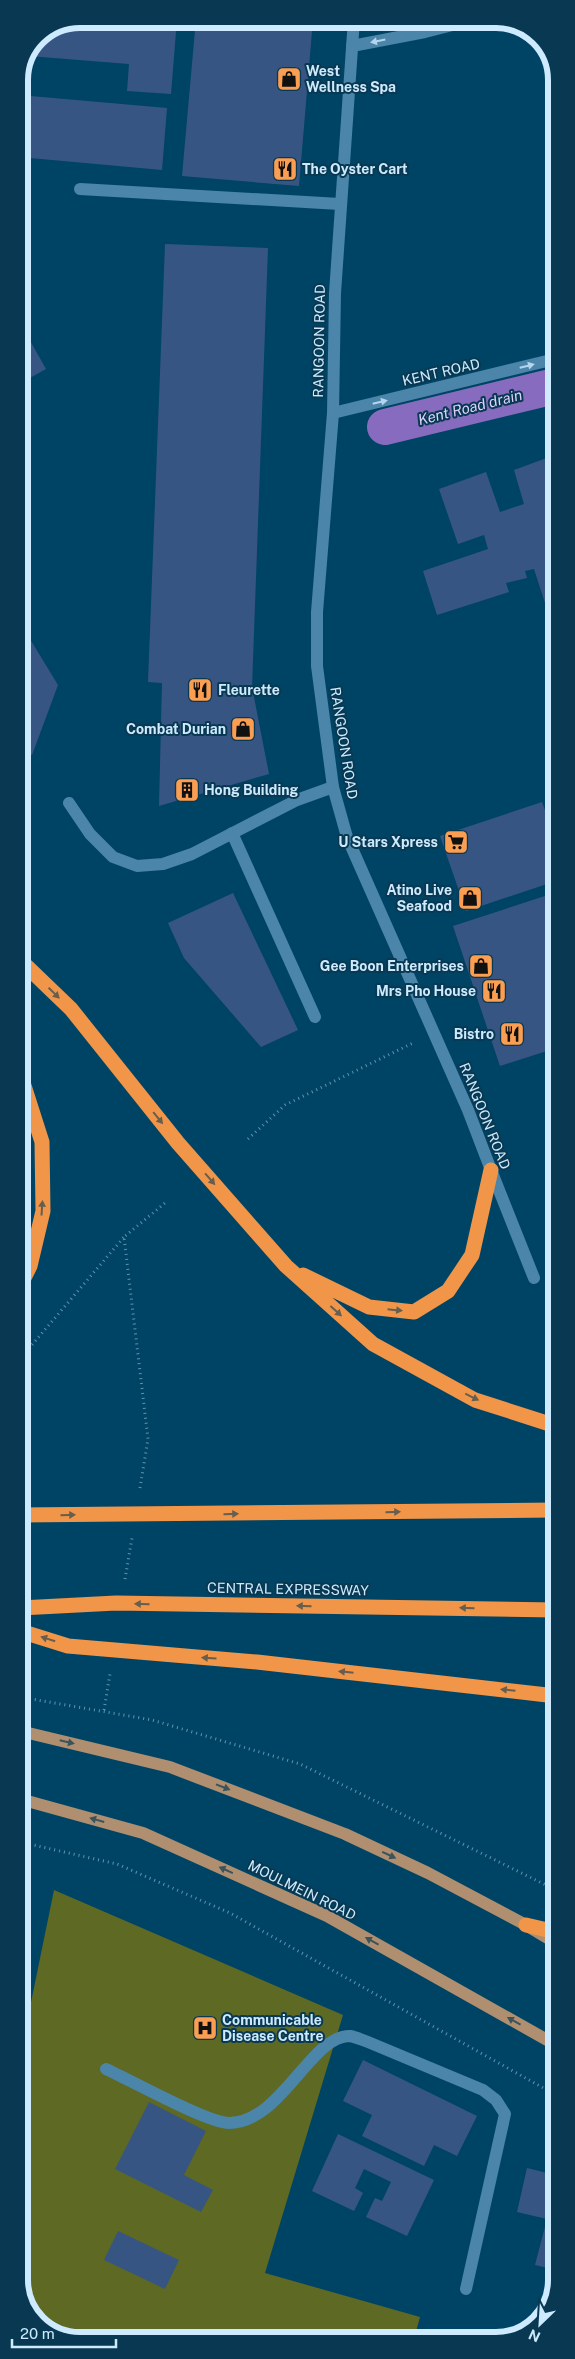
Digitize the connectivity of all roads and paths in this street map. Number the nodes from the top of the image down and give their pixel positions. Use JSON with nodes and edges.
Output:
{"nodes":[{"id":1,"x":353,"y":28,"type":"edge"},
{"id":2,"x":441,"y":28,"type":"edge"},
{"id":3,"x":352,"y":46,"type":"junction"},
{"id":4,"x":80,"y":190,"type":"dead end"},
{"id":5,"x":340,"y":204,"type":"junction"},
{"id":6,"x":548,"y":360,"type":"edge"},
{"id":7,"x":333,"y":413,"type":"junction"},
{"id":8,"x":333,"y":787,"type":"junction"},
{"id":9,"x":69,"y":803,"type":"dead end"},
{"id":10,"x":232,"y":833,"type":"junction"},
{"id":11,"x":28,"y":968,"type":"edge"},
{"id":12,"x":315,"y":1017,"type":"dead end"},
{"id":13,"x":434,"y":1032,"type":"junction"},
{"id":14,"x":28,"y":1098,"type":"edge"},
{"id":15,"x":248,"y":1139,"type":"dead end"},
{"id":16,"x":491,"y":1170,"type":"junction"},
{"id":17,"x":165,"y":1203,"type":"dead end"},
{"id":18,"x":124,"y":1237,"type":"junction"},
{"id":19,"x":286,"y":1266,"type":"junction"},
{"id":20,"x":28,"y":1270,"type":"edge"},
{"id":21,"x":534,"y":1278,"type":"dead end"},
{"id":22,"x":28,"y":1349,"type":"edge"},
{"id":23,"x":548,"y":1423,"type":"edge"},
{"id":24,"x":148,"y":1440,"type":"dead end"},
{"id":25,"x":548,"y":1510,"type":"edge"},
{"id":26,"x":28,"y":1516,"type":"edge"},
{"id":27,"x":28,"y":1608,"type":"edge"},
{"id":28,"x":548,"y":1610,"type":"edge"},
{"id":29,"x":28,"y":1634,"type":"edge"},
{"id":30,"x":548,"y":1695,"type":"edge"},
{"id":31,"x":28,"y":1698,"type":"edge"},
{"id":32,"x":28,"y":1733,"type":"edge"},
{"id":33,"x":28,"y":1801,"type":"edge"},
{"id":34,"x":28,"y":1844,"type":"edge"},
{"id":35,"x":548,"y":1886,"type":"edge"},
{"id":36,"x":526,"y":1925,"type":"junction"},
{"id":37,"x":548,"y":1930,"type":"edge"},
{"id":38,"x":548,"y":1938,"type":"edge"},
{"id":39,"x":548,"y":2040,"type":"edge"},
{"id":40,"x":106,"y":2068,"type":"dead end"},
{"id":41,"x":548,"y":2091,"type":"edge"},
{"id":42,"x":466,"y":2289,"type":"dead end"}],
"edges":[{"from":1,"to":3,"type":"street","name":"RANGOON ROAD"},
{"from":2,"to":3,"type":"street","one_way":true},
{"from":3,"to":5,"type":"street","name":"RANGOON ROAD"},
{"from":4,"to":5,"type":"street"},
{"from":5,"to":7,"type":"street","name":"RANGOON ROAD"},
{"from":7,"to":6,"type":"street","name":"KENT ROAD","one_way":true},
{"from":7,"to":8,"type":"street","name":"RANGOON ROAD"},
{"from":8,"to":10,"type":"street"},
{"from":8,"to":13,"type":"street","name":"RANGOON ROAD"},
{"from":9,"to":10,"type":"street"},
{"from":10,"to":12,"type":"street"},
{"from":11,"to":19,"type":"highway","one_way":true},
{"from":13,"to":15,"type":"path"},
{"from":13,"to":16,"type":"street","name":"RANGOON ROAD"},
{"from":20,"to":14,"type":"highway","one_way":true},
{"from":19,"to":16,"type":"highway","one_way":true},
{"from":16,"to":21,"type":"street","name":"RANGOON ROAD"},
{"from":17,"to":18,"type":"path"},
{"from":18,"to":22,"type":"path"},
{"from":18,"to":24,"type":"path"},
{"from":19,"to":23,"type":"highway","one_way":true},
{"from":26,"to":25,"type":"highway","one_way":true},
{"from":28,"to":27,"type":"highway","name":"CENTRAL EXPRESSWAY","one_way":true},
{"from":30,"to":29,"type":"highway","one_way":true},
{"from":31,"to":35,"type":"path"},
{"from":32,"to":36,"type":"main road","one_way":true},
{"from":39,"to":33,"type":"main road","name":"MOULMEIN ROAD","one_way":true},
{"from":34,"to":41,"type":"path"},
{"from":36,"to":37,"type":"highway"},
{"from":36,"to":38,"type":"main road"},
{"from":40,"to":42,"type":"street"}]}
